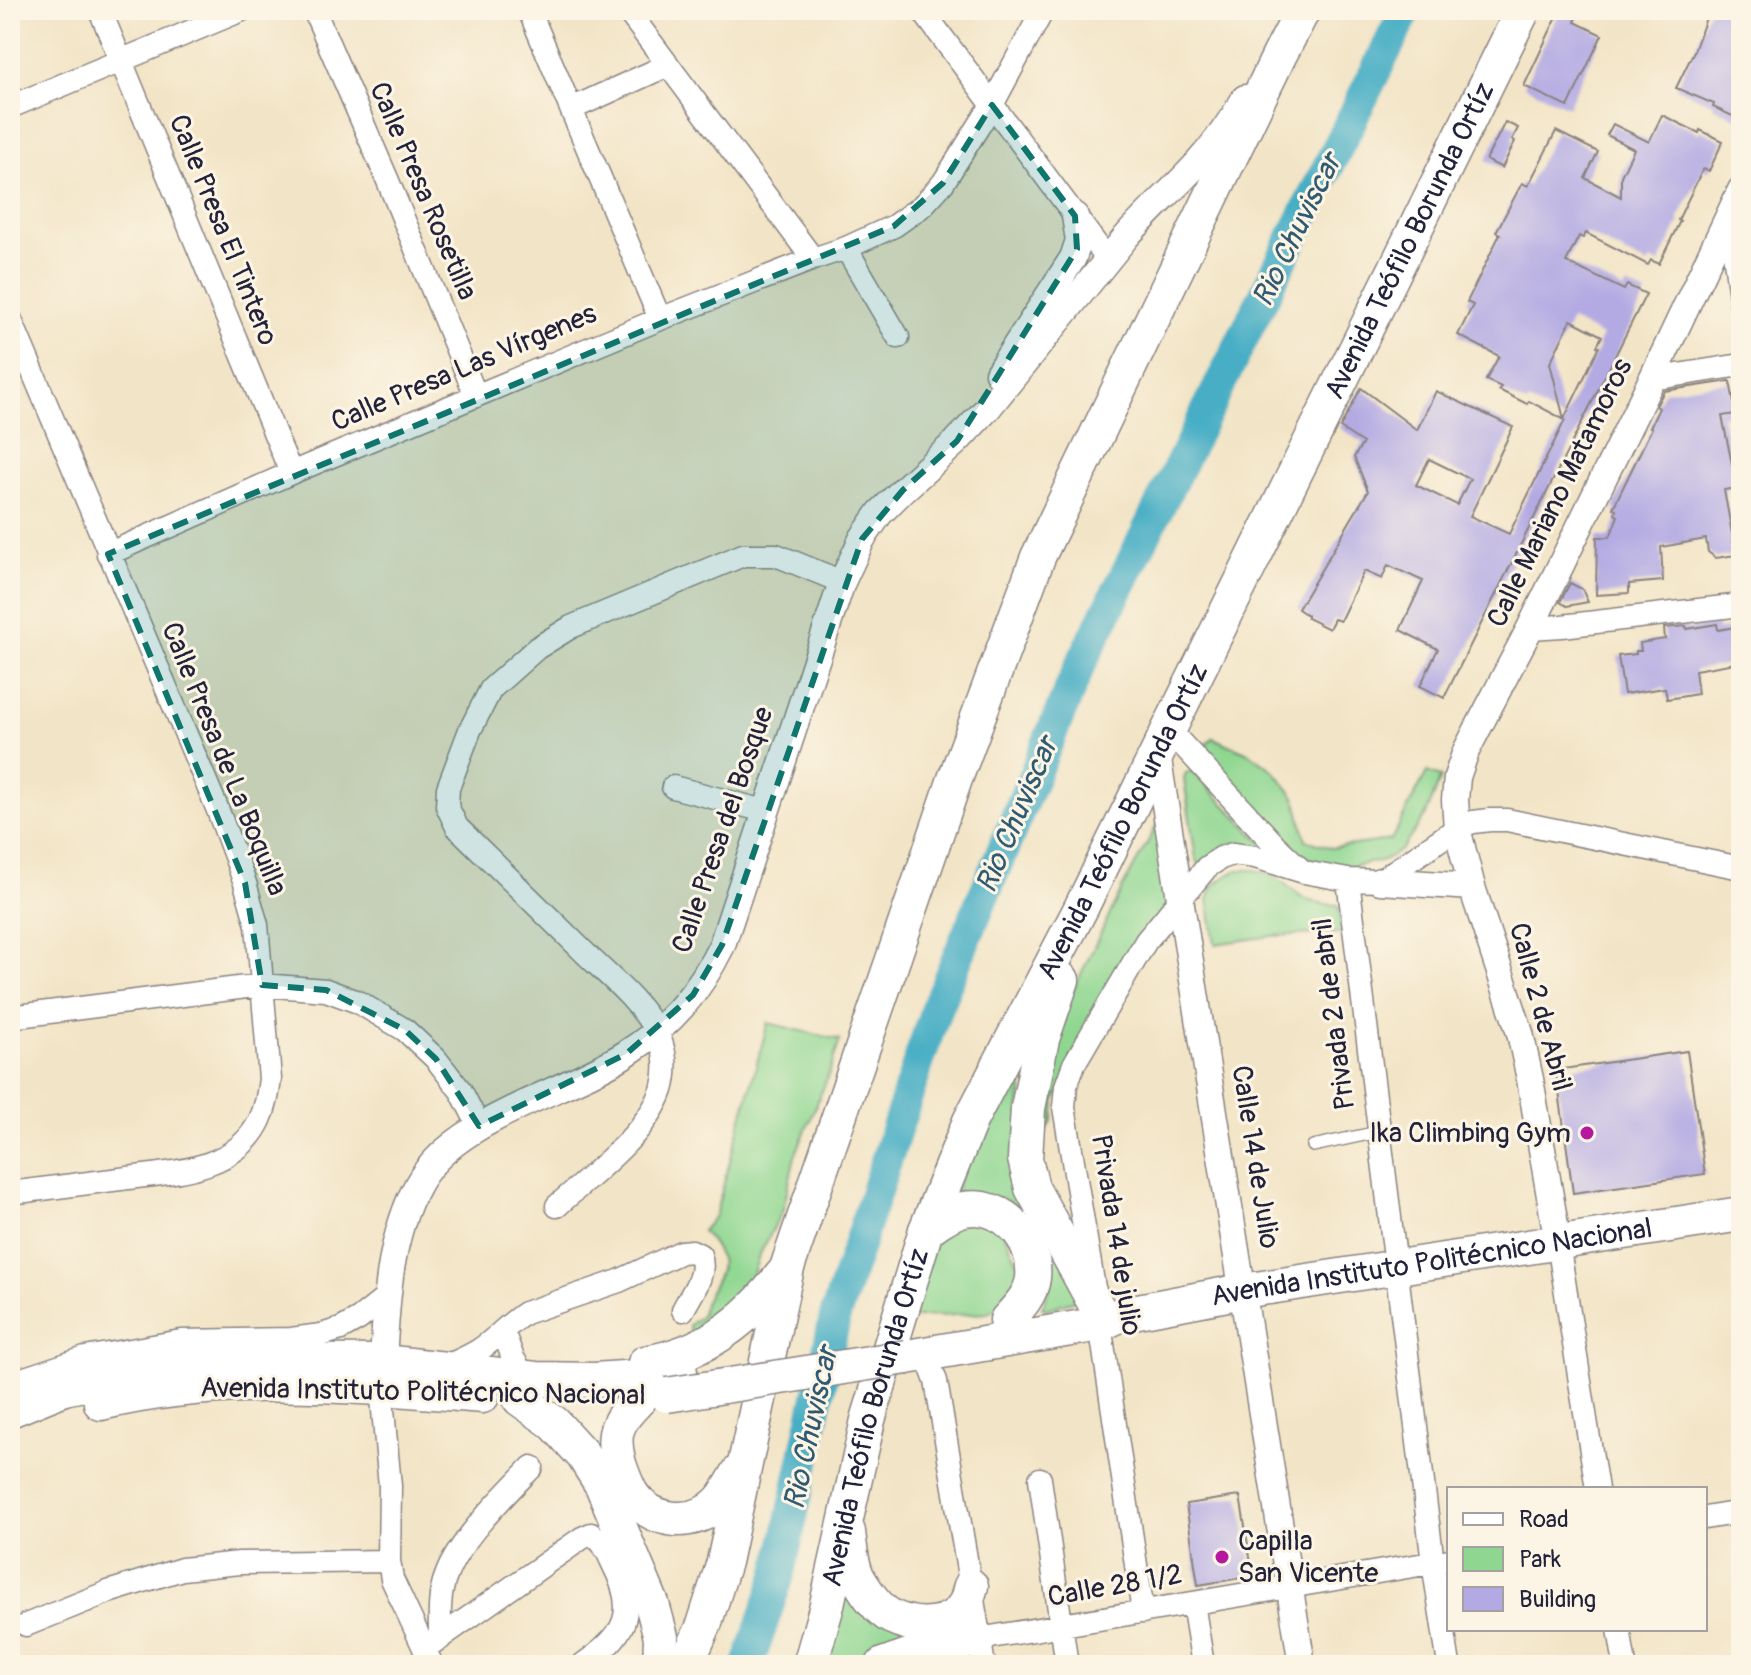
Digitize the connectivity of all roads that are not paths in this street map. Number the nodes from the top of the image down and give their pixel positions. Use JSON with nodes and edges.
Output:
{"nodes":[{"id":1,"x":100,"y":10,"type":"edge"},
{"id":2,"x":242,"y":10,"type":"edge"},
{"id":3,"x":314,"y":10,"type":"edge"},
{"id":4,"x":529,"y":10,"type":"edge"},
{"id":5,"x":627,"y":10,"type":"edge"},
{"id":6,"x":922,"y":10,"type":"edge"},
{"id":7,"x":1043,"y":10,"type":"edge"},
{"id":8,"x":1292,"y":10,"type":"edge"},
{"id":9,"x":1303,"y":10,"type":"edge"},
{"id":10,"x":1523,"y":10,"type":"edge"},
{"id":11,"x":121,"y":61,"type":"junction"},
{"id":12,"x":668,"y":65,"type":"junction"},
{"id":13,"x":992,"y":105,"type":"junction"},
{"id":14,"x":10,"y":107,"type":"edge"},
{"id":15,"x":571,"y":109,"type":"junction"},
{"id":16,"x":1741,"y":190,"type":"edge"},
{"id":17,"x":1729,"y":215,"type":"junction"},
{"id":18,"x":1075,"y":216,"type":"junction"},
{"id":19,"x":846,"y":248,"type":"junction"},
{"id":20,"x":813,"y":259,"type":"junction"},
{"id":21,"x":1108,"y":260,"type":"junction"},
{"id":22,"x":1741,"y":304,"type":"edge"},
{"id":23,"x":10,"y":318,"type":"edge"},
{"id":24,"x":660,"y":319,"type":"junction"},
{"id":25,"x":898,"y":337,"type":"dead end"},
{"id":26,"x":1741,"y":365,"type":"edge"},
{"id":27,"x":1652,"y":379,"type":"junction"},
{"id":28,"x":476,"y":396,"type":"junction"},
{"id":29,"x":957,"y":441,"type":"junction"},
{"id":30,"x":291,"y":473,"type":"junction"},
{"id":31,"x":108,"y":554,"type":"junction"},
{"id":32,"x":842,"y":582,"type":"junction"},
{"id":33,"x":1741,"y":605,"type":"edge"},
{"id":34,"x":1530,"y":628,"type":"junction"},
{"id":35,"x":1163,"y":742,"type":"junction"},
{"id":36,"x":673,"y":787,"type":"dead end"},
{"id":37,"x":765,"y":811,"type":"junction"},
{"id":38,"x":1457,"y":828,"type":"junction"},
{"id":39,"x":1741,"y":868,"type":"edge"},
{"id":40,"x":1304,"y":872,"type":"junction"},
{"id":41,"x":1348,"y":880,"type":"junction"},
{"id":42,"x":1380,"y":881,"type":"junction"},
{"id":43,"x":1472,"y":887,"type":"junction"},
{"id":44,"x":1182,"y":900,"type":"junction"},
{"id":45,"x":1081,"y":908,"type":"junction"},
{"id":46,"x":262,"y":985,"type":"junction"},
{"id":47,"x":10,"y":1017,"type":"edge"},
{"id":48,"x":656,"y":1032,"type":"junction"},
{"id":49,"x":479,"y":1126,"type":"junction"},
{"id":50,"x":1378,"y":1132,"type":"junction"},
{"id":51,"x":1313,"y":1146,"type":"dead end"},
{"id":52,"x":10,"y":1193,"type":"edge"},
{"id":53,"x":557,"y":1206,"type":"dead end"},
{"id":54,"x":1741,"y":1214,"type":"edge"},
{"id":55,"x":926,"y":1230,"type":"junction"},
{"id":56,"x":1558,"y":1243,"type":"junction"},
{"id":57,"x":787,"y":1268,"type":"junction"},
{"id":58,"x":1395,"y":1268,"type":"junction"},
{"id":59,"x":1243,"y":1291,"type":"junction"},
{"id":60,"x":388,"y":1296,"type":"junction"},
{"id":61,"x":683,"y":1310,"type":"dead end"},
{"id":62,"x":1107,"y":1316,"type":"junction"},
{"id":63,"x":1007,"y":1320,"type":"junction"},
{"id":64,"x":503,"y":1331,"type":"junction"},
{"id":65,"x":912,"y":1349,"type":"junction"},
{"id":66,"x":440,"y":1369,"type":"junction"},
{"id":67,"x":382,"y":1375,"type":"junction"},
{"id":68,"x":10,"y":1383,"type":"edge"},
{"id":69,"x":527,"y":1385,"type":"junction"},
{"id":70,"x":663,"y":1388,"type":"junction"},
{"id":71,"x":10,"y":1410,"type":"edge"},
{"id":72,"x":10,"y":1434,"type":"edge"},
{"id":73,"x":744,"y":1465,"type":"junction"},
{"id":74,"x":532,"y":1467,"type":"dead end"},
{"id":75,"x":1040,"y":1479,"type":"dead end"},
{"id":76,"x":1597,"y":1487,"type":"edge"},
{"id":77,"x":847,"y":1512,"type":"junction"},
{"id":78,"x":1741,"y":1512,"type":"edge"},
{"id":79,"x":1707,"y":1518,"type":"edge"},
{"id":80,"x":389,"y":1561,"type":"junction"},
{"id":81,"x":1441,"y":1562,"type":"edge"},
{"id":82,"x":971,"y":1586,"type":"junction"},
{"id":83,"x":1290,"y":1587,"type":"junction"},
{"id":84,"x":1193,"y":1603,"type":"junction"},
{"id":85,"x":1143,"y":1612,"type":"junction"},
{"id":86,"x":26,"y":1625,"type":"dead end"},
{"id":87,"x":1061,"y":1626,"type":"junction"},
{"id":88,"x":1619,"y":1631,"type":"edge"},
{"id":89,"x":432,"y":1651,"type":"edge"},
{"id":90,"x":982,"y":1652,"type":"edge"},
{"id":91,"x":582,"y":1665,"type":"edge"},
{"id":92,"x":660,"y":1665,"type":"edge"},
{"id":93,"x":686,"y":1665,"type":"edge"},
{"id":94,"x":810,"y":1665,"type":"edge"},
{"id":95,"x":883,"y":1665,"type":"edge"},
{"id":96,"x":1067,"y":1665,"type":"edge"},
{"id":97,"x":1203,"y":1665,"type":"edge"},
{"id":98,"x":1302,"y":1665,"type":"edge"},
{"id":99,"x":1449,"y":1665,"type":"edge"},
{"id":100,"x":1625,"y":1665,"type":"edge"}],
"edges":[{"from":1,"to":11,"type":"street","name":"Calle Presa El Tintero"},
{"from":2,"to":11,"type":"street"},
{"from":3,"to":28,"type":"street","name":"Calle Presa Rosetilla"},
{"from":4,"to":15,"type":"street"},
{"from":5,"to":12,"type":"street"},
{"from":6,"to":13,"type":"street"},
{"from":7,"to":13,"type":"street","name":"Calle Presa Las Vírgenes"},
{"from":8,"to":21,"type":"street","name":"Calle Presa del Bosque"},
{"from":9,"to":57,"type":"main road"},
{"from":10,"to":35,"type":"main road","name":"Avenida Teófilo Borunda Ortíz"},
{"from":11,"to":14,"type":"street"},
{"from":11,"to":30,"type":"street","name":"Calle Presa El Tintero"},
{"from":12,"to":15,"type":"street"},
{"from":12,"to":20,"type":"street"},
{"from":13,"to":18,"type":"street"},
{"from":13,"to":19,"type":"street","name":"Calle Presa Las Vírgenes"},
{"from":15,"to":24,"type":"street"},
{"from":16,"to":17,"type":"street","name":"Calle Mariano Matamoros"},
{"from":17,"to":22,"type":"street"},
{"from":17,"to":27,"type":"street","name":"Calle Mariano Matamoros"},
{"from":18,"to":21,"type":"street"},
{"from":18,"to":29,"type":"street"},
{"from":19,"to":20,"type":"street","name":"Calle Presa Las Vírgenes"},
{"from":19,"to":25,"type":"street"},
{"from":20,"to":24,"type":"street","name":"Calle Presa Las Vírgenes"},
{"from":21,"to":29,"type":"street","name":"Calle Presa del Bosque"},
{"from":23,"to":31,"type":"street","name":"Calle Presa de La Boquilla"},
{"from":24,"to":28,"type":"street","name":"Calle Presa Las Vírgenes"},
{"from":26,"to":27,"type":"street"},
{"from":27,"to":34,"type":"street","name":"Calle Mariano Matamoros"},
{"from":28,"to":30,"type":"street","name":"Calle Presa Las Vírgenes"},
{"from":29,"to":32,"type":"street","name":"Calle Presa del Bosque"},
{"from":30,"to":31,"type":"street","name":"Calle Presa Las Vírgenes"},
{"from":31,"to":46,"type":"street","name":"Calle Presa de La Boquilla"},
{"from":32,"to":37,"type":"street","name":"Calle Presa del Bosque"},
{"from":32,"to":48,"type":"street"},
{"from":33,"to":34,"type":"street"},
{"from":34,"to":38,"type":"street","name":"Calle Mariano Matamoros"},
{"from":35,"to":40,"type":"street"},
{"from":35,"to":44,"type":"street","name":"Calle 14 de Julio"},
{"from":35,"to":45,"type":"main road","name":"Avenida Teófilo Borunda Ortíz"},
{"from":36,"to":37,"type":"street"},
{"from":37,"to":48,"type":"street","name":"Calle Presa del Bosque"},
{"from":38,"to":39,"type":"street"},
{"from":38,"to":42,"type":"street"},
{"from":38,"to":43,"type":"street","name":"Calle 2 de Abril"},
{"from":40,"to":41,"type":"street"},
{"from":40,"to":44,"type":"street"},
{"from":41,"to":42,"type":"street"},
{"from":41,"to":50,"type":"street","name":"Privada 2 de abril"},
{"from":42,"to":43,"type":"street"},
{"from":43,"to":56,"type":"street","name":"Calle 2 de Abril"},
{"from":44,"to":59,"type":"street","name":"Calle 14 de Julio"},
{"from":44,"to":62,"type":"street","name":"Privada 14 de julio"},
{"from":45,"to":55,"type":"main road","name":"Avenida Teófilo Borunda Ortíz"},
{"from":45,"to":62,"type":"main road"},
{"from":46,"to":47,"type":"street"},
{"from":46,"to":49,"type":"street"},
{"from":46,"to":52,"type":"street","name":"Calle Presa de La Boquilla"},
{"from":48,"to":49,"type":"street","name":"Calle Presa del Bosque"},
{"from":48,"to":53,"type":"street"},
{"from":49,"to":60,"type":"street","name":"Calle Presa del Bosque"},
{"from":50,"to":51,"type":"lane","name":"Privada 2 de abril"},
{"from":50,"to":58,"type":"street","name":"Privada 2 de abril"},
{"from":54,"to":56,"type":"main road","name":"Avenida Instituto Politécnico Nacional"},
{"from":55,"to":63,"type":"main road"},
{"from":55,"to":77,"type":"main road","name":"Avenida Teófilo Borunda Ortíz"},
{"from":56,"to":58,"type":"main road","name":"Avenida Instituto Politécnico Nacional"},
{"from":56,"to":76,"type":"street","name":"Calle 2 de Abril"},
{"from":57,"to":69,"type":"main road"},
{"from":57,"to":73,"type":"main road"},
{"from":58,"to":59,"type":"main road","name":"Avenida Instituto Politécnico Nacional"},
{"from":58,"to":81,"type":"street","name":"Privada 2 de abril"},
{"from":59,"to":62,"type":"main road","name":"Avenida Instituto Politécnico Nacional"},
{"from":59,"to":83,"type":"street","name":"Calle 14 de Julio"},
{"from":60,"to":67,"type":"street","name":"Calle Presa del Bosque"},
{"from":60,"to":68,"type":"street"},
{"from":61,"to":64,"type":"street"},
{"from":62,"to":63,"type":"main road","name":"Avenida Instituto Politécnico Nacional"},
{"from":62,"to":65,"type":"main road","name":"Avenida Instituto Politécnico Nacional"},
{"from":62,"to":85,"type":"street","name":"Privada 14 de julio"},
{"from":63,"to":65,"type":"main road","name":"Avenida Instituto Politécnico Nacional"},
{"from":64,"to":66,"type":"street"},
{"from":64,"to":69,"type":"street"},
{"from":65,"to":70,"type":"main road","name":"Avenida Instituto Politécnico Nacional"},
{"from":65,"to":82,"type":"street"},
{"from":66,"to":67,"type":"main road","name":"Avenida Instituto Politécnico Nacional"},
{"from":66,"to":69,"type":"main road","name":"Avenida Instituto Politécnico Nacional"},
{"from":67,"to":69,"type":"main road","name":"Avenida Instituto Politécnico Nacional"},
{"from":67,"to":71,"type":"main road","name":"Avenida Instituto Politécnico Nacional"},
{"from":67,"to":72,"type":"main road","name":"Avenida Instituto Politécnico Nacional"},
{"from":67,"to":80,"type":"street","name":"Calle Presa del Bosque"},
{"from":69,"to":70,"type":"main road","name":"Avenida Instituto Politécnico Nacional"},
{"from":69,"to":70,"type":"main road","name":"Avenida Instituto Politécnico Nacional"},
{"from":69,"to":92,"type":"main road"},
{"from":70,"to":73,"type":"main road"},
{"from":73,"to":93,"type":"main road"},
{"from":74,"to":89,"type":"street"},
{"from":75,"to":87,"type":"street"},
{"from":77,"to":82,"type":"main road"},
{"from":77,"to":94,"type":"main road","name":"Avenida Teófilo Borunda Ortíz"},
{"from":78,"to":79,"type":"street"},
{"from":80,"to":86,"type":"street"},
{"from":80,"to":89,"type":"street","name":"Calle Presa del Bosque"},
{"from":81,"to":83,"type":"street","name":"Calle 28 1/2"},
{"from":81,"to":99,"type":"street","name":"Privada 2 de abril"},
{"from":82,"to":90,"type":"street"},
{"from":83,"to":84,"type":"street","name":"Calle 28 1/2"},
{"from":83,"to":98,"type":"street","name":"Calle 14 de Julio"},
{"from":84,"to":85,"type":"street","name":"Calle 28 1/2"},
{"from":84,"to":97,"type":"street"},
{"from":85,"to":87,"type":"street","name":"Calle 28 1/2"},
{"from":87,"to":90,"type":"street","name":"Calle 28 1/2"},
{"from":87,"to":96,"type":"street"},
{"from":88,"to":100,"type":"street"},
{"from":89,"to":91,"type":"street"},
{"from":90,"to":95,"type":"main road"}]}
